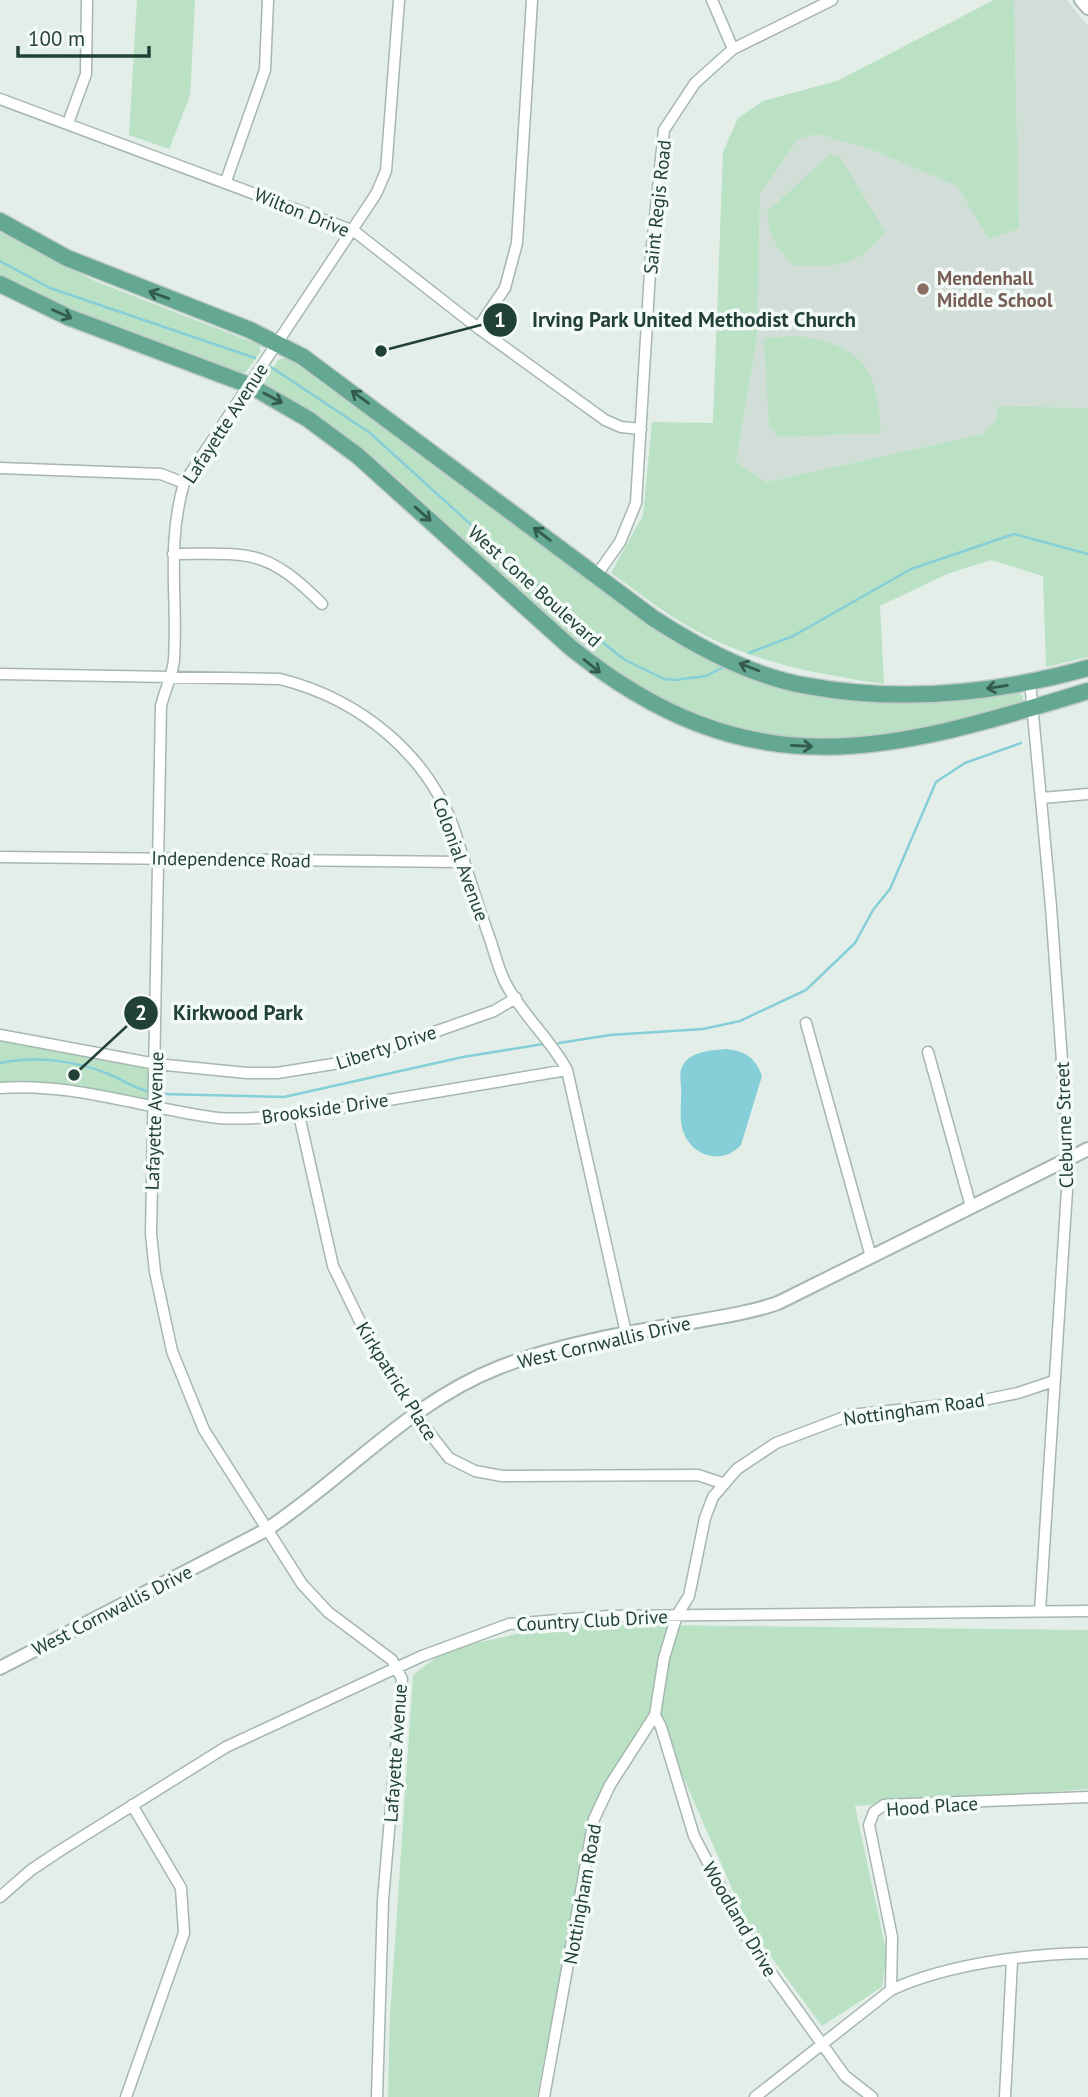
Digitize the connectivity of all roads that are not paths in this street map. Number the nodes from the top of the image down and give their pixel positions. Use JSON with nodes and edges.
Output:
{"nodes":[{"id":1,"x":87,"y":0,"type":"edge"},
{"id":2,"x":268,"y":0,"type":"edge"},
{"id":3,"x":399,"y":0,"type":"edge"},
{"id":4,"x":532,"y":0,"type":"edge"},
{"id":5,"x":712,"y":0,"type":"edge"},
{"id":6,"x":832,"y":0,"type":"edge"},
{"id":7,"x":1081,"y":0,"type":"edge"},
{"id":8,"x":1088,"y":8,"type":"edge"},
{"id":9,"x":733,"y":49,"type":"junction"},
{"id":10,"x":0,"y":99,"type":"edge"},
{"id":11,"x":68,"y":123,"type":"junction"},
{"id":12,"x":226,"y":181,"type":"junction"},
{"id":13,"x":0,"y":221,"type":"edge"},
{"id":14,"x":354,"y":231,"type":"junction"},
{"id":15,"x":0,"y":284,"type":"edge"},
{"id":16,"x":478,"y":328,"type":"junction"},
{"id":17,"x":278,"y":343,"type":"junction"},
{"id":18,"x":249,"y":385,"type":"junction"},
{"id":19,"x":641,"y":429,"type":"junction"},
{"id":20,"x":0,"y":468,"type":"edge"},
{"id":21,"x":184,"y":483,"type":"junction"},
{"id":22,"x":173,"y":554,"type":"junction"},
{"id":23,"x":596,"y":576,"type":"junction"},
{"id":24,"x":322,"y":604,"type":"dead end"},
{"id":25,"x":1088,"y":668,"type":"edge"},
{"id":26,"x":0,"y":674,"type":"edge"},
{"id":27,"x":167,"y":677,"type":"junction"},
{"id":28,"x":1030,"y":682,"type":"junction"},
{"id":29,"x":1088,"y":691,"type":"edge"},
{"id":30,"x":1032,"y":708,"type":"junction"},
{"id":31,"x":1088,"y":794,"type":"edge"},
{"id":32,"x":1042,"y":797,"type":"junction"},
{"id":33,"x":0,"y":856,"type":"edge"},
{"id":34,"x":159,"y":858,"type":"junction"},
{"id":35,"x":463,"y":862,"type":"junction"},
{"id":36,"x":516,"y":998,"type":"junction"},
{"id":37,"x":806,"y":1023,"type":"dead end"},
{"id":38,"x":0,"y":1035,"type":"edge"},
{"id":39,"x":928,"y":1052,"type":"dead end"},
{"id":40,"x":156,"y":1064,"type":"junction"},
{"id":41,"x":567,"y":1070,"type":"junction"},
{"id":42,"x":0,"y":1088,"type":"edge"},
{"id":43,"x":154,"y":1107,"type":"junction"},
{"id":44,"x":299,"y":1115,"type":"junction"},
{"id":45,"x":1088,"y":1149,"type":"edge"},
{"id":46,"x":1069,"y":1159,"type":"junction"},
{"id":47,"x":971,"y":1207,"type":"junction"},
{"id":48,"x":871,"y":1257,"type":"junction"},
{"id":49,"x":626,"y":1333,"type":"junction"},
{"id":50,"x":1054,"y":1381,"type":"junction"},
{"id":51,"x":414,"y":1413,"type":"junction"},
{"id":52,"x":722,"y":1483,"type":"junction"},
{"id":53,"x":266,"y":1530,"type":"junction"},
{"id":54,"x":1040,"y":1611,"type":"junction"},
{"id":55,"x":1088,"y":1611,"type":"edge"},
{"id":56,"x":677,"y":1615,"type":"junction"},
{"id":57,"x":397,"y":1667,"type":"junction"},
{"id":58,"x":0,"y":1668,"type":"edge"},
{"id":59,"x":654,"y":1715,"type":"junction"},
{"id":60,"x":1088,"y":1797,"type":"edge"},
{"id":61,"x":132,"y":1805,"type":"junction"},
{"id":62,"x":0,"y":1897,"type":"edge"},
{"id":63,"x":1088,"y":1953,"type":"edge"},
{"id":64,"x":1012,"y":1961,"type":"junction"},
{"id":65,"x":891,"y":1990,"type":"junction"},
{"id":66,"x":822,"y":2044,"type":"junction"},
{"id":67,"x":126,"y":2097,"type":"edge"},
{"id":68,"x":377,"y":2097,"type":"edge"},
{"id":69,"x":544,"y":2097,"type":"edge"},
{"id":70,"x":755,"y":2097,"type":"edge"},
{"id":71,"x":872,"y":2097,"type":"edge"},
{"id":72,"x":1005,"y":2097,"type":"edge"}],
"edges":[{"from":1,"to":11,"type":"street"},
{"from":2,"to":12,"type":"street"},
{"from":3,"to":14,"type":"street","name":"Lafayette Avenue"},
{"from":4,"to":16,"type":"street"},
{"from":5,"to":9,"type":"street"},
{"from":6,"to":9,"type":"street","name":"Saint Regis Road"},
{"from":7,"to":8,"type":"street"},
{"from":9,"to":19,"type":"street","name":"Saint Regis Road"},
{"from":10,"to":11,"type":"street","name":"Wilton Drive"},
{"from":11,"to":12,"type":"street","name":"Wilton Drive"},
{"from":12,"to":14,"type":"street","name":"Wilton Drive"},
{"from":17,"to":13,"type":"main road","name":"West Cone Boulevard","one_way":true},
{"from":14,"to":16,"type":"street","name":"Wilton Drive"},
{"from":14,"to":17,"type":"street","name":"Lafayette Avenue"},
{"from":15,"to":18,"type":"main road","name":"West Cone Boulevard","one_way":true},
{"from":16,"to":19,"type":"street","name":"Wilton Drive"},
{"from":17,"to":18,"type":"street","name":"Lafayette Avenue"},
{"from":23,"to":17,"type":"main road","name":"West Cone Boulevard","one_way":true},
{"from":18,"to":21,"type":"street","name":"Lafayette Avenue"},
{"from":18,"to":30,"type":"main road","name":"West Cone Boulevard","one_way":true},
{"from":19,"to":23,"type":"street","name":"Saint Regis Road"},
{"from":20,"to":21,"type":"street"},
{"from":21,"to":22,"type":"street","name":"Lafayette Avenue"},
{"from":22,"to":24,"type":"street"},
{"from":22,"to":27,"type":"street","name":"Lafayette Avenue"},
{"from":28,"to":23,"type":"main road","name":"West Cone Boulevard","one_way":true},
{"from":25,"to":28,"type":"main road","name":"West Cone Boulevard"},
{"from":26,"to":27,"type":"street","name":"Colonial Avenue"},
{"from":27,"to":34,"type":"street","name":"Lafayette Avenue"},
{"from":27,"to":35,"type":"street","name":"Colonial Avenue"},
{"from":28,"to":30,"type":"street","name":"Cleburne Street"},
{"from":29,"to":30,"type":"main road","name":"West Cone Boulevard"},
{"from":30,"to":32,"type":"street","name":"Cleburne Street"},
{"from":31,"to":32,"type":"street"},
{"from":32,"to":46,"type":"street","name":"Cleburne Street"},
{"from":33,"to":34,"type":"street","name":"Independence Road"},
{"from":34,"to":35,"type":"street","name":"Independence Road"},
{"from":34,"to":40,"type":"street","name":"Lafayette Avenue"},
{"from":35,"to":36,"type":"street","name":"Colonial Avenue"},
{"from":36,"to":40,"type":"street","name":"Liberty Drive"},
{"from":36,"to":41,"type":"street","name":"Colonial Avenue"},
{"from":37,"to":48,"type":"street"},
{"from":38,"to":40,"type":"street","name":"Liberty Drive"},
{"from":39,"to":47,"type":"street"},
{"from":40,"to":43,"type":"street","name":"Lafayette Avenue"},
{"from":41,"to":44,"type":"street","name":"Brookside Drive"},
{"from":41,"to":49,"type":"street","name":"Colonial Avenue"},
{"from":42,"to":43,"type":"street","name":"Brookside Drive"},
{"from":43,"to":44,"type":"street","name":"Brookside Drive"},
{"from":43,"to":53,"type":"street","name":"Lafayette Avenue"},
{"from":44,"to":51,"type":"street","name":"Kirkpatrick Place"},
{"from":45,"to":46,"type":"street","name":"West Cornwallis Drive"},
{"from":46,"to":47,"type":"street","name":"West Cornwallis Drive"},
{"from":46,"to":50,"type":"street","name":"Cleburne Street"},
{"from":47,"to":48,"type":"street","name":"West Cornwallis Drive"},
{"from":48,"to":49,"type":"street","name":"West Cornwallis Drive"},
{"from":49,"to":51,"type":"street","name":"West Cornwallis Drive"},
{"from":50,"to":52,"type":"street","name":"Nottingham Road"},
{"from":50,"to":54,"type":"street","name":"Cleburne Street"},
{"from":51,"to":52,"type":"street","name":"Kirkpatrick Place"},
{"from":51,"to":53,"type":"street","name":"West Cornwallis Drive"},
{"from":52,"to":56,"type":"street","name":"Nottingham Road"},
{"from":53,"to":57,"type":"street","name":"Lafayette Avenue"},
{"from":53,"to":58,"type":"street","name":"West Cornwallis Drive"},
{"from":54,"to":55,"type":"street","name":"Country Club Drive"},
{"from":54,"to":56,"type":"street","name":"Country Club Drive"},
{"from":56,"to":57,"type":"street","name":"Country Club Drive"},
{"from":56,"to":59,"type":"street","name":"Nottingham Road"},
{"from":57,"to":61,"type":"street","name":"Country Club Drive"},
{"from":57,"to":68,"type":"street","name":"Lafayette Avenue"},
{"from":59,"to":66,"type":"street","name":"Woodland Drive"},
{"from":59,"to":69,"type":"street","name":"Nottingham Road"},
{"from":60,"to":65,"type":"street","name":"Hood Place"},
{"from":61,"to":62,"type":"street","name":"Country Club Drive"},
{"from":61,"to":67,"type":"street"},
{"from":63,"to":64,"type":"street"},
{"from":64,"to":65,"type":"street"},
{"from":64,"to":72,"type":"street"},
{"from":65,"to":66,"type":"street"},
{"from":66,"to":70,"type":"street"},
{"from":66,"to":71,"type":"street","name":"Woodland Drive"}]}
